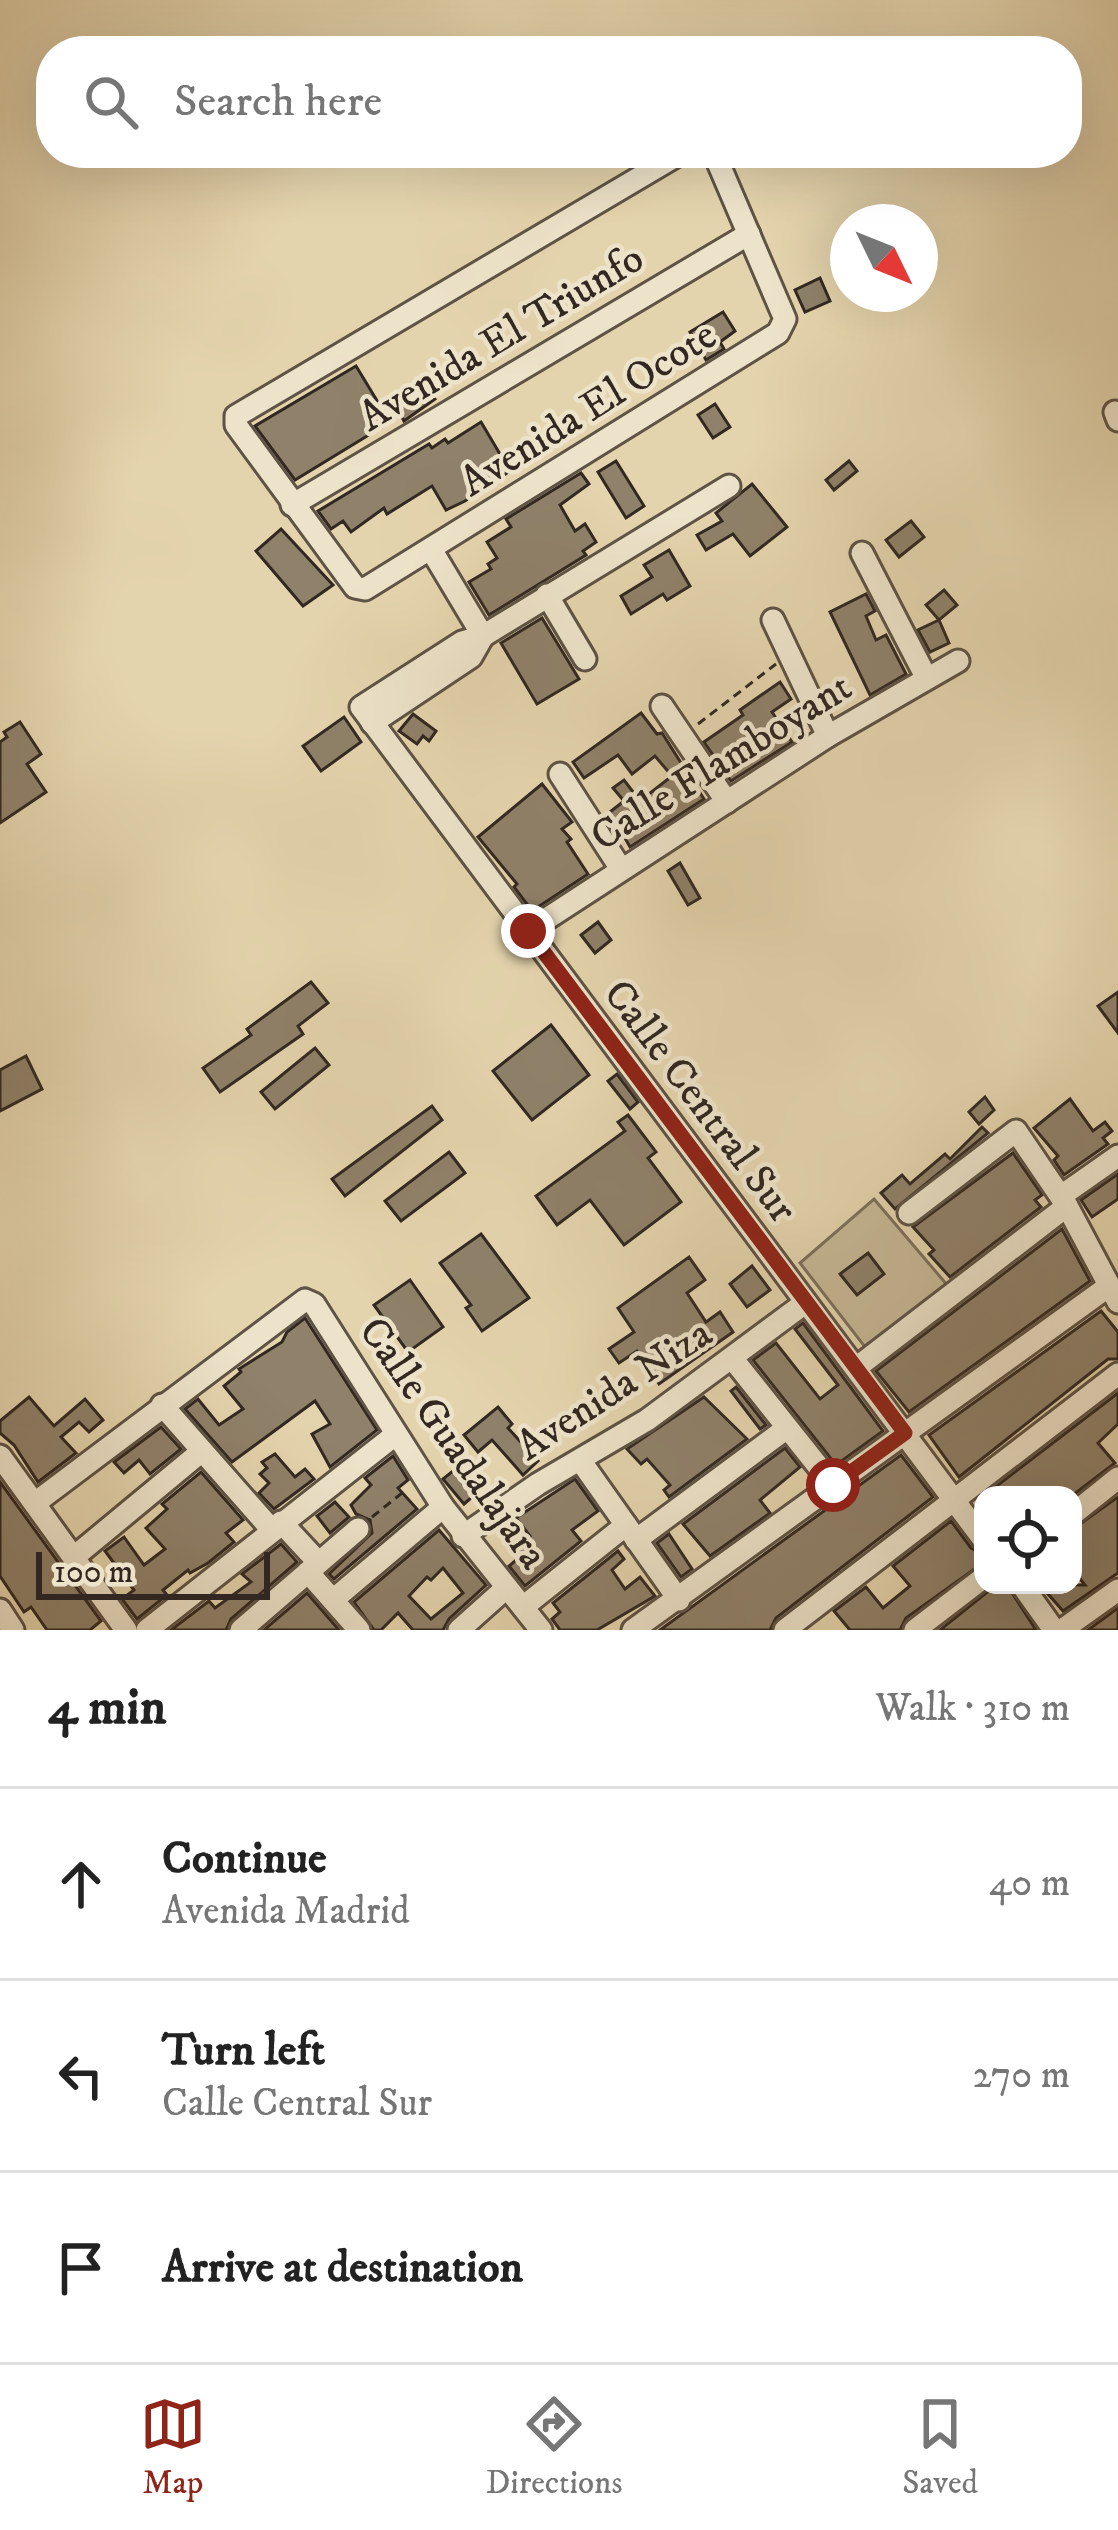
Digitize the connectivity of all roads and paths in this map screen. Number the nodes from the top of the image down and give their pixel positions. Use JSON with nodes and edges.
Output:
{"nodes":[{"id":1,"x":655,"y":168,"type":"edge"},
{"id":2,"x":720,"y":168,"type":"edge"},
{"id":3,"x":749,"y":234,"type":"junction"},
{"id":4,"x":729,"y":486,"type":"dead end"},
{"id":5,"x":292,"y":505,"type":"junction"},
{"id":6,"x":431,"y":551,"type":"junction"},
{"id":7,"x":862,"y":553,"type":"dead end"},
{"id":8,"x":547,"y":595,"type":"junction"},
{"id":9,"x":773,"y":620,"type":"dead end"},
{"id":10,"x":483,"y":636,"type":"junction"},
{"id":11,"x":789,"y":654,"type":"junction"},
{"id":12,"x":585,"y":659,"type":"dead end"},
{"id":13,"x":958,"y":661,"type":"dead end"},
{"id":14,"x":926,"y":677,"type":"junction"},
{"id":15,"x":662,"y":706,"type":"dead end"},
{"id":16,"x":682,"y":736,"type":"junction"},
{"id":17,"x":828,"y":736,"type":"junction"},
{"id":18,"x":560,"y":774,"type":"dead end"},
{"id":19,"x":727,"y":802,"type":"junction"},
{"id":20,"x":621,"y":869,"type":"junction"},
{"id":21,"x":528,"y":931,"type":"junction"},
{"id":22,"x":1118,"y":1156,"type":"edge"},
{"id":23,"x":1064,"y":1201,"type":"junction"},
{"id":24,"x":909,"y":1213,"type":"dead end"},
{"id":25,"x":1114,"y":1294,"type":"edge"},
{"id":26,"x":805,"y":1303,"type":"junction"},
{"id":27,"x":732,"y":1358,"type":"junction"},
{"id":28,"x":856,"y":1368,"type":"junction"},
{"id":29,"x":1118,"y":1374,"type":"edge"},
{"id":30,"x":162,"y":1405,"type":"junction"},
{"id":31,"x":787,"y":1428,"type":"junction"},
{"id":32,"x":905,"y":1433,"type":"junction"},
{"id":33,"x":395,"y":1435,"type":"junction"},
{"id":34,"x":202,"y":1451,"type":"junction"},
{"id":35,"x":0,"y":1456,"type":"edge"},
{"id":36,"x":580,"y":1460,"type":"junction"},
{"id":37,"x":422,"y":1476,"type":"junction"},
{"id":38,"x":1118,"y":1478,"type":"edge"},
{"id":39,"x":833,"y":1485,"type":"junction"},
{"id":40,"x":34,"y":1502,"type":"junction"},
{"id":41,"x":954,"y":1502,"type":"junction"},
{"id":42,"x":443,"y":1507,"type":"junction"},
{"id":43,"x":1082,"y":1507,"type":"edge"},
{"id":44,"x":276,"y":1526,"type":"junction"},
{"id":45,"x":974,"y":1528,"type":"edge"},
{"id":46,"x":358,"y":1529,"type":"joint"},
{"id":47,"x":631,"y":1532,"type":"junction"},
{"id":48,"x":464,"y":1536,"type":"junction"},
{"id":49,"x":74,"y":1557,"type":"junction"},
{"id":50,"x":312,"y":1567,"type":"junction"},
{"id":51,"x":974,"y":1585,"type":"edge"},
{"id":52,"x":506,"y":1588,"type":"junction"},
{"id":53,"x":1118,"y":1590,"type":"edge"},
{"id":54,"x":1029,"y":1594,"type":"edge"},
{"id":55,"x":333,"y":1600,"type":"junction"},
{"id":56,"x":679,"y":1600,"type":"junction"},
{"id":57,"x":523,"y":1607,"type":"junction"},
{"id":58,"x":0,"y":1610,"type":"edge"},
{"id":59,"x":795,"y":1627,"type":"edge"},
{"id":60,"x":13,"y":1630,"type":"edge"},
{"id":61,"x":126,"y":1630,"type":"edge"},
{"id":62,"x":147,"y":1630,"type":"edge"},
{"id":63,"x":241,"y":1630,"type":"edge"},
{"id":64,"x":358,"y":1630,"type":"edge"},
{"id":65,"x":459,"y":1630,"type":"edge"},
{"id":66,"x":541,"y":1630,"type":"edge"},
{"id":67,"x":633,"y":1630,"type":"edge"},
{"id":68,"x":915,"y":1630,"type":"edge"},
{"id":69,"x":1058,"y":1630,"type":"edge"}],
"edges":[{"from":1,"to":5,"type":"street"},
{"from":2,"to":3,"type":"street"},
{"from":3,"to":5,"type":"street","name":"Avenida El Triunfo"},
{"from":3,"to":6,"type":"street","name":"Avenida El Ocote"},
{"from":4,"to":8,"type":"street"},
{"from":5,"to":6,"type":"street","name":"Avenida El Ocote"},
{"from":6,"to":10,"type":"street"},
{"from":7,"to":14,"type":"street"},
{"from":8,"to":10,"type":"street"},
{"from":8,"to":12,"type":"street"},
{"from":9,"to":11,"type":"street"},
{"from":10,"to":21,"type":"street","name":"Calle Central Sur"},
{"from":11,"to":16,"type":"path"},
{"from":11,"to":17,"type":"street"},
{"from":13,"to":14,"type":"street","name":"Calle Flamboyant"},
{"from":14,"to":17,"type":"street","name":"Calle Flamboyant"},
{"from":15,"to":16,"type":"street"},
{"from":16,"to":19,"type":"street"},
{"from":17,"to":19,"type":"street","name":"Calle Flamboyant"},
{"from":18,"to":20,"type":"street"},
{"from":19,"to":20,"type":"street","name":"Calle Flamboyant"},
{"from":20,"to":21,"type":"street","name":"Calle Flamboyant"},
{"from":21,"to":26,"type":"street","name":"Calle Central Sur"},
{"from":22,"to":23,"type":"street"},
{"from":23,"to":24,"type":"street"},
{"from":23,"to":25,"type":"street"},
{"from":23,"to":28,"type":"street"},
{"from":25,"to":32,"type":"street"},
{"from":26,"to":27,"type":"street","name":"Avenida Niza"},
{"from":26,"to":28,"type":"street","name":"Calle Central Sur"},
{"from":27,"to":31,"type":"street"},
{"from":27,"to":36,"type":"street","name":"Avenida Niza"},
{"from":28,"to":32,"type":"street","name":"Calle Central Sur"},
{"from":29,"to":41,"type":"street"},
{"from":30,"to":33,"type":"street","name":"Calle Guadalajara"},
{"from":30,"to":34,"type":"street"},
{"from":30,"to":40,"type":"street"},
{"from":31,"to":39,"type":"street"},
{"from":31,"to":47,"type":"street"},
{"from":32,"to":39,"type":"street"},
{"from":32,"to":41,"type":"street","name":"Calle Central Sur"},
{"from":33,"to":37,"type":"street","name":"Calle Guadalajara"},
{"from":33,"to":44,"type":"street"},
{"from":34,"to":44,"type":"street"},
{"from":34,"to":49,"type":"street"},
{"from":35,"to":40,"type":"street"},
{"from":36,"to":47,"type":"street"},
{"from":36,"to":48,"type":"street","name":"Avenida Niza"},
{"from":37,"to":42,"type":"street","name":"Calle Guadalajara"},
{"from":37,"to":46,"type":"path"},
{"from":38,"to":43,"type":"street"},
{"from":39,"to":56,"type":"street"},
{"from":40,"to":49,"type":"street"},
{"from":41,"to":45,"type":"street","name":"Calle Central Sur"},
{"from":41,"to":59,"type":"street"},
{"from":42,"to":48,"type":"street","name":"Calle Guadalajara"},
{"from":42,"to":55,"type":"street"},
{"from":44,"to":50,"type":"street"},
{"from":44,"to":62,"type":"street"},
{"from":46,"to":50,"type":"street"},
{"from":47,"to":56,"type":"street"},
{"from":47,"to":57,"type":"street"},
{"from":48,"to":52,"type":"street","name":"Calle Guadalajara"},
{"from":49,"to":61,"type":"street"},
{"from":50,"to":55,"type":"street"},
{"from":50,"to":63,"type":"street"},
{"from":51,"to":68,"type":"street"},
{"from":52,"to":57,"type":"street","name":"Calle Guadalajara"},
{"from":52,"to":65,"type":"street"},
{"from":53,"to":69,"type":"street"},
{"from":54,"to":69,"type":"street"},
{"from":55,"to":64,"type":"street"},
{"from":56,"to":67,"type":"street"},
{"from":57,"to":66,"type":"street","name":"Calle Guadalajara"},
{"from":58,"to":60,"type":"street"}]}
